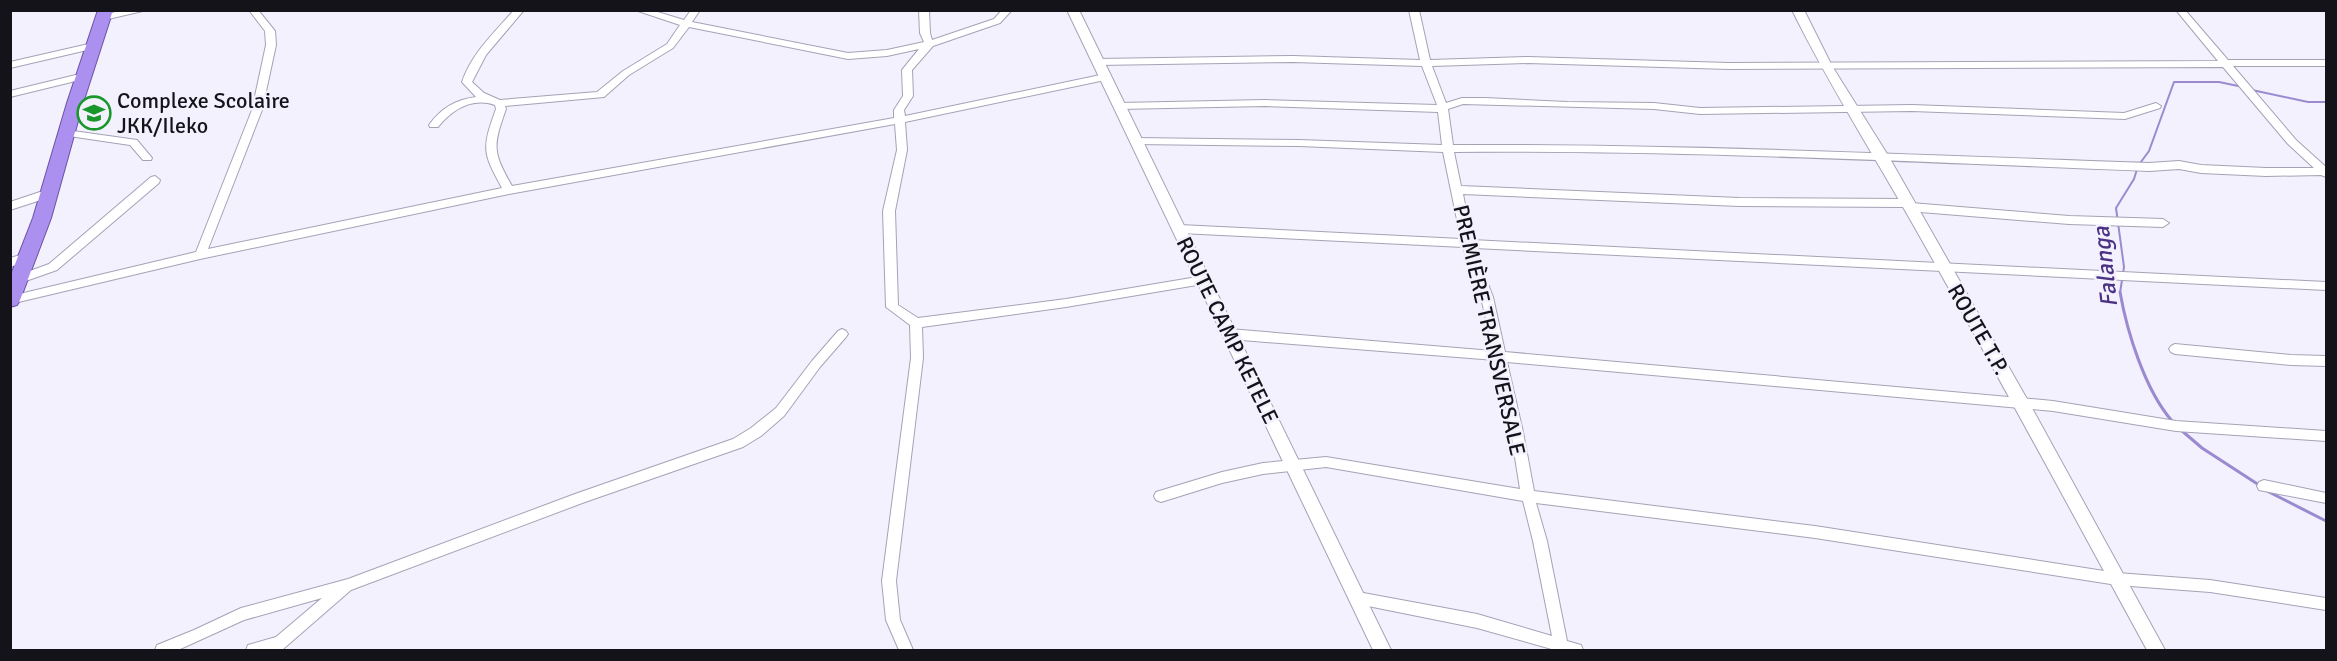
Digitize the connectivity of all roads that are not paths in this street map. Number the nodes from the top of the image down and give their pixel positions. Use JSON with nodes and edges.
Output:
{"nodes":[{"id":1,"x":142,"y":10,"type":"edge"},
{"id":2,"x":253,"y":10,"type":"edge"},
{"id":3,"x":520,"y":10,"type":"edge"},
{"id":4,"x":639,"y":10,"type":"edge"},
{"id":5,"x":696,"y":10,"type":"edge"},
{"id":6,"x":924,"y":10,"type":"edge"},
{"id":7,"x":1008,"y":10,"type":"edge"},
{"id":8,"x":1073,"y":10,"type":"edge"},
{"id":9,"x":1414,"y":10,"type":"edge"},
{"id":10,"x":1798,"y":10,"type":"edge"},
{"id":11,"x":2180,"y":10,"type":"edge"},
{"id":12,"x":105,"y":14,"type":"edge"},
{"id":13,"x":688,"y":24,"type":"junction"},
{"id":14,"x":929,"y":44,"type":"junction"},
{"id":15,"x":93,"y":46,"type":"junction"},
{"id":16,"x":1098,"y":62,"type":"junction"},
{"id":17,"x":1426,"y":63,"type":"junction"},
{"id":18,"x":2326,"y":63,"type":"edge"},
{"id":19,"x":2228,"y":64,"type":"junction"},
{"id":20,"x":10,"y":65,"type":"edge"},
{"id":21,"x":1826,"y":66,"type":"junction"},
{"id":22,"x":84,"y":76,"type":"junction"},
{"id":23,"x":1105,"y":78,"type":"junction"},
{"id":24,"x":10,"y":94,"type":"edge"},
{"id":25,"x":487,"y":99,"type":"junction"},
{"id":26,"x":499,"y":103,"type":"junction"},
{"id":27,"x":1119,"y":106,"type":"junction"},
{"id":28,"x":2156,"y":106,"type":"dead end"},
{"id":29,"x":1443,"y":107,"type":"junction"},
{"id":30,"x":1853,"y":110,"type":"junction"},
{"id":31,"x":900,"y":120,"type":"junction"},
{"id":32,"x":434,"y":125,"type":"dead end"},
{"id":33,"x":70,"y":137,"type":"junction"},
{"id":34,"x":1135,"y":141,"type":"junction"},
{"id":35,"x":1448,"y":149,"type":"junction"},
{"id":36,"x":1882,"y":157,"type":"junction"},
{"id":37,"x":147,"y":158,"type":"dead end"},
{"id":38,"x":2326,"y":172,"type":"edge"},
{"id":39,"x":155,"y":180,"type":"dead end"},
{"id":40,"x":509,"y":190,"type":"junction"},
{"id":41,"x":1457,"y":190,"type":"junction"},
{"id":42,"x":49,"y":193,"type":"junction"},
{"id":43,"x":1907,"y":205,"type":"junction"},
{"id":44,"x":10,"y":206,"type":"edge"},
{"id":45,"x":2163,"y":224,"type":"dead end"},
{"id":46,"x":1180,"y":229,"type":"junction"},
{"id":47,"x":1467,"y":243,"type":"junction"},
{"id":48,"x":200,"y":255,"type":"junction"},
{"id":49,"x":27,"y":257,"type":"junction"},
{"id":50,"x":10,"y":263,"type":"edge"},
{"id":51,"x":1944,"y":267,"type":"junction"},
{"id":52,"x":20,"y":279,"type":"junction"},
{"id":53,"x":1203,"y":280,"type":"junction"},
{"id":54,"x":2326,"y":285,"type":"edge"},
{"id":55,"x":10,"y":300,"type":"edge"},
{"id":56,"x":916,"y":323,"type":"junction"},
{"id":57,"x":842,"y":334,"type":"dead end"},
{"id":58,"x":1229,"y":334,"type":"junction"},
{"id":59,"x":2175,"y":349,"type":"dead end"},
{"id":60,"x":1498,"y":356,"type":"junction"},
{"id":61,"x":2326,"y":361,"type":"edge"},
{"id":62,"x":2021,"y":403,"type":"junction"},
{"id":63,"x":2326,"y":436,"type":"edge"},
{"id":64,"x":1292,"y":463,"type":"junction"},
{"id":65,"x":2264,"y":486,"type":"dead end"},
{"id":66,"x":1161,"y":496,"type":"dead end"},
{"id":67,"x":1528,"y":496,"type":"junction"},
{"id":68,"x":2326,"y":498,"type":"edge"},
{"id":69,"x":2117,"y":579,"type":"junction"},
{"id":70,"x":348,"y":585,"type":"junction"},
{"id":71,"x":1358,"y":598,"type":"junction"},
{"id":72,"x":2326,"y":604,"type":"edge"},
{"id":73,"x":276,"y":646,"type":"edge"},
{"id":74,"x":1561,"y":648,"type":"edge"},
{"id":75,"x":162,"y":651,"type":"edge"},
{"id":76,"x":253,"y":651,"type":"edge"},
{"id":77,"x":906,"y":651,"type":"edge"},
{"id":78,"x":1382,"y":651,"type":"edge"},
{"id":79,"x":1576,"y":651,"type":"edge"},
{"id":80,"x":2156,"y":651,"type":"edge"}],
"edges":[{"from":1,"to":12,"type":"street"},
{"from":2,"to":48,"type":"street"},
{"from":3,"to":25,"type":"street"},
{"from":4,"to":13,"type":"street"},
{"from":5,"to":13,"type":"street"},
{"from":6,"to":14,"type":"street"},
{"from":7,"to":14,"type":"street"},
{"from":8,"to":16,"type":"street","name":"ROUTE CAMP KETELE"},
{"from":9,"to":17,"type":"street","name":"PREMIÈRE TRANSVERSALE"},
{"from":10,"to":21,"type":"street","name":"ROUTE T.P."},
{"from":11,"to":19,"type":"street"},
{"from":12,"to":15,"type":"highway"},
{"from":13,"to":14,"type":"street"},
{"from":13,"to":26,"type":"street"},
{"from":14,"to":31,"type":"street"},
{"from":15,"to":20,"type":"street"},
{"from":15,"to":22,"type":"highway"},
{"from":16,"to":17,"type":"street"},
{"from":16,"to":23,"type":"street","name":"ROUTE CAMP KETELE"},
{"from":17,"to":21,"type":"street"},
{"from":17,"to":29,"type":"street","name":"PREMIÈRE TRANSVERSALE"},
{"from":18,"to":19,"type":"street"},
{"from":19,"to":21,"type":"street"},
{"from":19,"to":38,"type":"street"},
{"from":21,"to":30,"type":"street","name":"ROUTE T.P."},
{"from":22,"to":24,"type":"street"},
{"from":22,"to":33,"type":"highway"},
{"from":23,"to":27,"type":"street","name":"ROUTE CAMP KETELE"},
{"from":23,"to":31,"type":"street"},
{"from":25,"to":26,"type":"street"},
{"from":25,"to":32,"type":"street"},
{"from":26,"to":40,"type":"street"},
{"from":27,"to":29,"type":"street"},
{"from":27,"to":34,"type":"street","name":"ROUTE CAMP KETELE"},
{"from":28,"to":30,"type":"street"},
{"from":29,"to":30,"type":"street"},
{"from":29,"to":35,"type":"street","name":"PREMIÈRE TRANSVERSALE"},
{"from":30,"to":36,"type":"street","name":"ROUTE T.P."},
{"from":31,"to":40,"type":"street"},
{"from":31,"to":56,"type":"street"},
{"from":33,"to":37,"type":"street"},
{"from":33,"to":42,"type":"highway"},
{"from":34,"to":35,"type":"street"},
{"from":34,"to":46,"type":"street","name":"ROUTE CAMP KETELE"},
{"from":35,"to":36,"type":"street"},
{"from":35,"to":41,"type":"street","name":"PREMIÈRE TRANSVERSALE"},
{"from":36,"to":38,"type":"street"},
{"from":36,"to":43,"type":"street","name":"ROUTE T.P."},
{"from":39,"to":52,"type":"street"},
{"from":40,"to":48,"type":"street"},
{"from":41,"to":43,"type":"street"},
{"from":41,"to":47,"type":"street","name":"PREMIÈRE TRANSVERSALE"},
{"from":42,"to":44,"type":"street"},
{"from":42,"to":49,"type":"highway"},
{"from":43,"to":45,"type":"street"},
{"from":43,"to":51,"type":"street","name":"ROUTE T.P."},
{"from":46,"to":47,"type":"street"},
{"from":46,"to":53,"type":"street","name":"ROUTE CAMP KETELE"},
{"from":47,"to":51,"type":"street"},
{"from":47,"to":60,"type":"street","name":"PREMIÈRE TRANSVERSALE"},
{"from":48,"to":55,"type":"street"},
{"from":49,"to":50,"type":"street"},
{"from":49,"to":52,"type":"highway"},
{"from":51,"to":54,"type":"street"},
{"from":51,"to":62,"type":"street","name":"ROUTE T.P."},
{"from":52,"to":55,"type":"highway"},
{"from":53,"to":56,"type":"street"},
{"from":53,"to":58,"type":"street","name":"ROUTE CAMP KETELE"},
{"from":56,"to":77,"type":"street"},
{"from":57,"to":70,"type":"street"},
{"from":58,"to":60,"type":"street"},
{"from":58,"to":64,"type":"street","name":"ROUTE CAMP KETELE"},
{"from":59,"to":61,"type":"street"},
{"from":60,"to":62,"type":"street"},
{"from":60,"to":67,"type":"street","name":"PREMIÈRE TRANSVERSALE"},
{"from":62,"to":63,"type":"street"},
{"from":62,"to":69,"type":"street","name":"ROUTE T.P."},
{"from":64,"to":66,"type":"street"},
{"from":64,"to":67,"type":"street"},
{"from":64,"to":71,"type":"street","name":"ROUTE CAMP KETELE"},
{"from":65,"to":68,"type":"street"},
{"from":67,"to":69,"type":"street"},
{"from":67,"to":74,"type":"street","name":"PREMIÈRE TRANSVERSALE"},
{"from":69,"to":72,"type":"street"},
{"from":69,"to":80,"type":"street","name":"ROUTE T.P."},
{"from":70,"to":73,"type":"street"},
{"from":70,"to":75,"type":"street"},
{"from":71,"to":74,"type":"street"},
{"from":71,"to":78,"type":"street","name":"ROUTE CAMP KETELE"},
{"from":73,"to":76,"type":"street"},
{"from":74,"to":79,"type":"street"}]}
